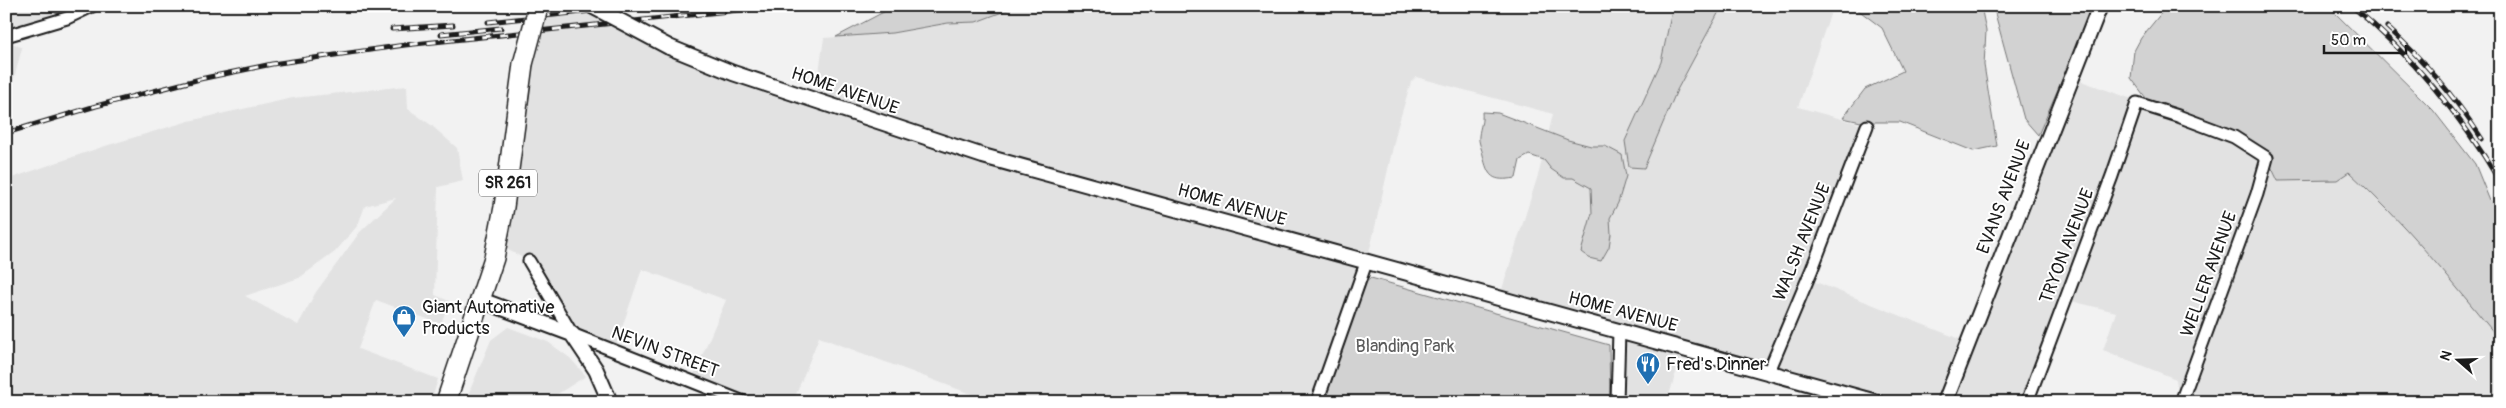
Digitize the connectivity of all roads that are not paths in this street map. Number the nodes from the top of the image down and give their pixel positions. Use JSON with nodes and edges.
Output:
{"nodes":[{"id":1,"x":92,"y":6,"type":"edge"},
{"id":2,"x":592,"y":6,"type":"edge"},
{"id":3,"x":538,"y":7,"type":"edge"},
{"id":4,"x":2099,"y":8,"type":"edge"},
{"id":5,"x":6,"y":36,"type":"edge"},
{"id":6,"x":2138,"y":103,"type":"joint"},
{"id":7,"x":1867,"y":126,"type":"dead end"},
{"id":8,"x":529,"y":261,"type":"dead end"},
{"id":9,"x":1366,"y":263,"type":"junction"},
{"id":10,"x":481,"y":300,"type":"junction"},
{"id":11,"x":1619,"y":331,"type":"junction"},
{"id":12,"x":572,"y":334,"type":"junction"},
{"id":13,"x":1769,"y":371,"type":"junction"},
{"id":14,"x":446,"y":402,"type":"edge"},
{"id":15,"x":610,"y":402,"type":"edge"},
{"id":16,"x":744,"y":402,"type":"edge"},
{"id":17,"x":1317,"y":402,"type":"edge"},
{"id":18,"x":1617,"y":402,"type":"edge"},
{"id":19,"x":1876,"y":402,"type":"edge"},
{"id":20,"x":1945,"y":402,"type":"edge"},
{"id":21,"x":2028,"y":402,"type":"edge"},
{"id":22,"x":2181,"y":402,"type":"edge"}],
"edges":[{"from":1,"to":5,"type":"street"},
{"from":2,"to":9,"type":"street","name":"HOME AVENUE","bridge":true},
{"from":3,"to":10,"type":"main road","number":"SR 261","bridge":true},
{"from":4,"to":20,"type":"street","name":"EVANS AVENUE"},
{"from":6,"to":21,"type":"street","name":"TRYON AVENUE"},
{"from":6,"to":22,"type":"street","name":"WELLER AVENUE"},
{"from":7,"to":13,"type":"street","name":"WALSH AVENUE"},
{"from":8,"to":12,"type":"street"},
{"from":9,"to":11,"type":"street","name":"HOME AVENUE"},
{"from":9,"to":17,"type":"street"},
{"from":10,"to":12,"type":"street"},
{"from":10,"to":14,"type":"main road","number":"SR 261"},
{"from":11,"to":13,"type":"street","name":"HOME AVENUE"},
{"from":11,"to":18,"type":"street"},
{"from":12,"to":15,"type":"street"},
{"from":12,"to":16,"type":"street","name":"NEVIN STREET"},
{"from":13,"to":19,"type":"street","name":"HOME AVENUE"}]}
